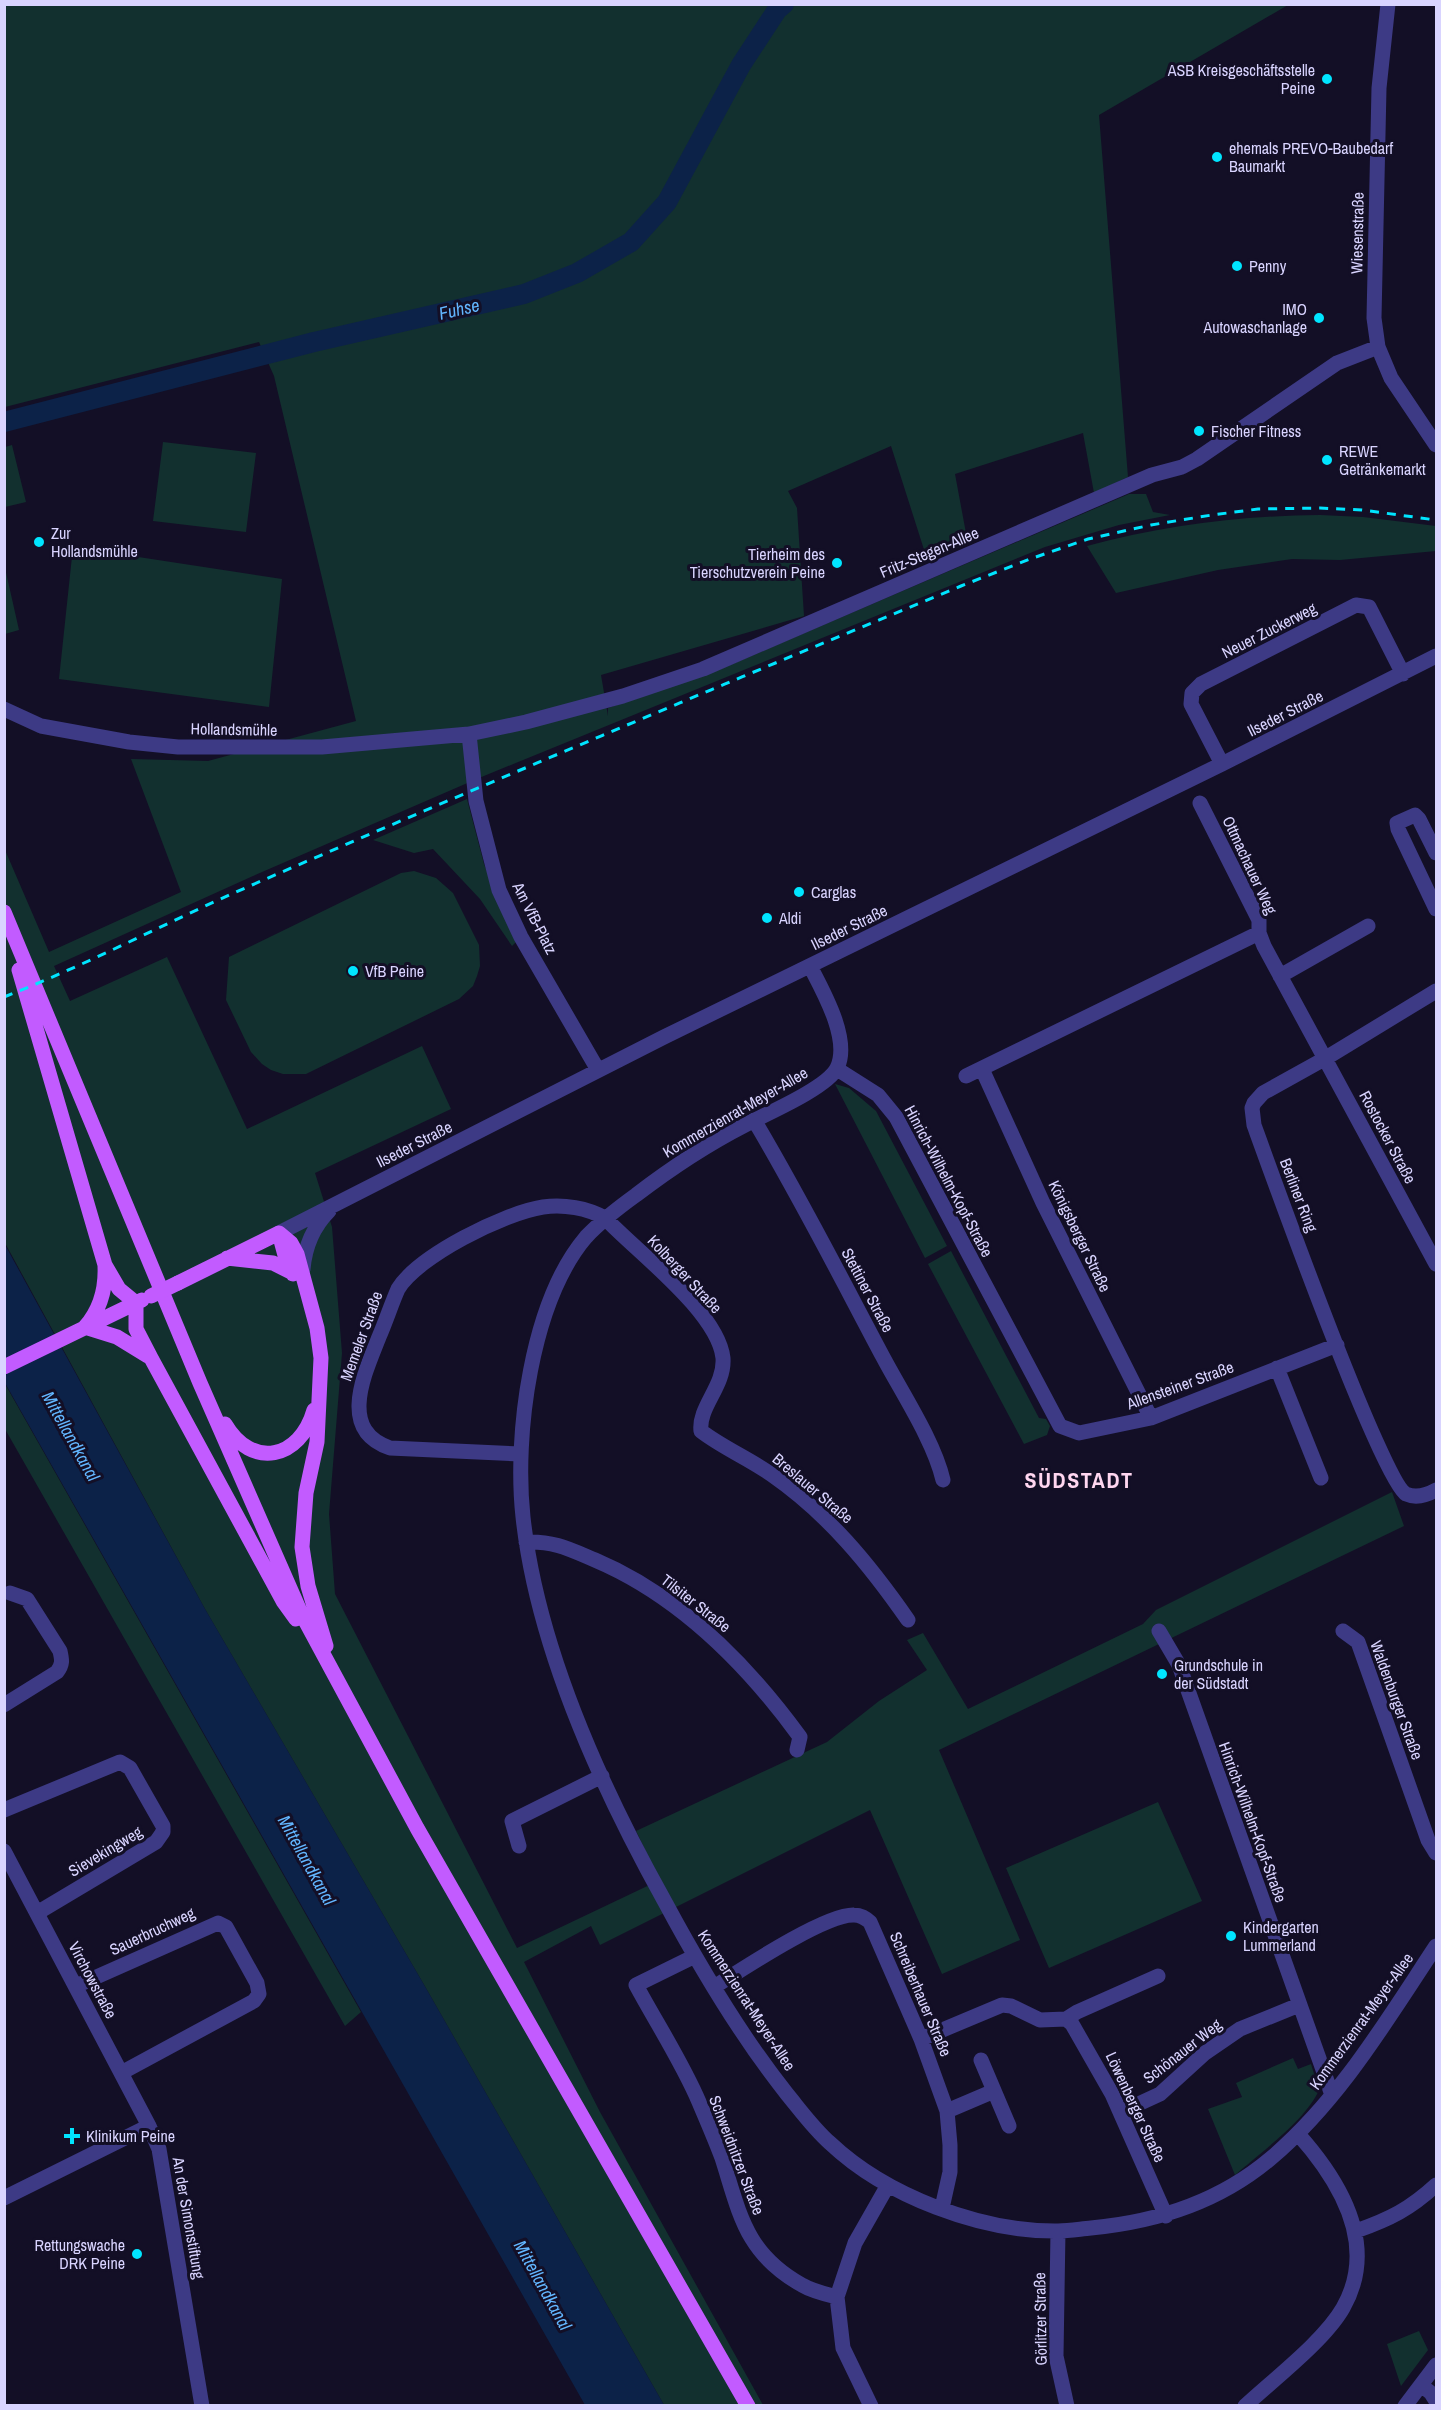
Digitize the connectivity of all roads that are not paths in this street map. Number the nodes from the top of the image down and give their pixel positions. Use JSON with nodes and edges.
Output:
{"nodes":[{"id":1,"x":1388,"y":4,"type":"edge"},
{"id":2,"x":1378,"y":347,"type":"junction"},
{"id":3,"x":1437,"y":446,"type":"edge"},
{"id":4,"x":1437,"y":656,"type":"edge"},
{"id":5,"x":1403,"y":674,"type":"junction"},
{"id":6,"x":4,"y":709,"type":"edge"},
{"id":7,"x":469,"y":734,"type":"junction"},
{"id":8,"x":1222,"y":764,"type":"junction"},
{"id":9,"x":1200,"y":803,"type":"dead end"},
{"id":10,"x":1437,"y":854,"type":"edge"},
{"id":11,"x":1416,"y":866,"type":"junction"},
{"id":12,"x":1437,"y":909,"type":"edge"},
{"id":13,"x":4,"y":912,"type":"edge"},
{"id":14,"x":4,"y":918,"type":"edge"},
{"id":15,"x":1368,"y":926,"type":"dead end"},
{"id":16,"x":1259,"y":933,"type":"junction"},
{"id":17,"x":810,"y":966,"type":"junction"},
{"id":18,"x":1281,"y":976,"type":"junction"},
{"id":19,"x":1437,"y":991,"type":"edge"},
{"id":20,"x":1326,"y":1058,"type":"junction"},
{"id":21,"x":837,"y":1069,"type":"junction"},
{"id":22,"x":982,"y":1069,"type":"junction"},
{"id":23,"x":598,"y":1070,"type":"junction"},
{"id":24,"x":966,"y":1077,"type":"dead end"},
{"id":25,"x":754,"y":1120,"type":"junction"},
{"id":26,"x":336,"y":1205,"type":"junction"},
{"id":27,"x":605,"y":1218,"type":"junction"},
{"id":28,"x":279,"y":1233,"type":"junction"},
{"id":29,"x":227,"y":1258,"type":"junction"},
{"id":30,"x":1437,"y":1264,"type":"edge"},
{"id":31,"x":105,"y":1265,"type":"junction"},
{"id":32,"x":298,"y":1271,"type":"junction"},
{"id":33,"x":136,"y":1303,"type":"junction"},
{"id":34,"x":85,"y":1327,"type":"junction"},
{"id":35,"x":1336,"y":1345,"type":"junction"},
{"id":36,"x":151,"y":1359,"type":"junction"},
{"id":37,"x":4,"y":1367,"type":"edge"},
{"id":38,"x":1277,"y":1368,"type":"junction"},
{"id":39,"x":200,"y":1383,"type":"junction"},
{"id":40,"x":320,"y":1390,"type":"junction"},
{"id":41,"x":1151,"y":1418,"type":"junction"},
{"id":42,"x":1060,"y":1426,"type":"joint"},
{"id":43,"x":702,"y":1431,"type":"joint"},
{"id":44,"x":521,"y":1454,"type":"junction"},
{"id":45,"x":1321,"y":1478,"type":"dead end"},
{"id":46,"x":943,"y":1480,"type":"dead end"},
{"id":47,"x":1437,"y":1490,"type":"edge"},
{"id":48,"x":526,"y":1542,"type":"junction"},
{"id":49,"x":10,"y":1593,"type":"dead end"},
{"id":50,"x":908,"y":1620,"type":"dead end"},
{"id":51,"x":1159,"y":1631,"type":"dead end"},
{"id":52,"x":1343,"y":1631,"type":"dead end"},
{"id":53,"x":324,"y":1658,"type":"junction"},
{"id":54,"x":338,"y":1683,"type":"junction"},
{"id":55,"x":4,"y":1706,"type":"edge"},
{"id":56,"x":797,"y":1750,"type":"dead end"},
{"id":57,"x":602,"y":1776,"type":"junction"},
{"id":58,"x":4,"y":1810,"type":"edge"},
{"id":59,"x":519,"y":1845,"type":"dead end"},
{"id":60,"x":4,"y":1851,"type":"edge"},
{"id":61,"x":1437,"y":1853,"type":"edge"},
{"id":62,"x":38,"y":1913,"type":"junction"},
{"id":63,"x":1437,"y":1946,"type":"edge"},
{"id":64,"x":695,"y":1956,"type":"junction"},
{"id":65,"x":1158,"y":1976,"type":"dead end"},
{"id":66,"x":76,"y":1986,"type":"junction"},
{"id":67,"x":714,"y":1987,"type":"junction"},
{"id":68,"x":1299,"y":2005,"type":"junction"},
{"id":69,"x":1066,"y":2019,"type":"junction"},
{"id":70,"x":921,"y":2039,"type":"junction"},
{"id":71,"x":981,"y":2060,"type":"dead end"},
{"id":72,"x":121,"y":2073,"type":"junction"},
{"id":73,"x":994,"y":2091,"type":"junction"},
{"id":74,"x":1332,"y":2096,"type":"junction"},
{"id":75,"x":947,"y":2111,"type":"junction"},
{"id":76,"x":1121,"y":2112,"type":"junction"},
{"id":77,"x":149,"y":2126,"type":"junction"},
{"id":78,"x":1010,"y":2126,"type":"dead end"},
{"id":79,"x":1298,"y":2134,"type":"junction"},
{"id":80,"x":888,"y":2185,"type":"junction"},
{"id":81,"x":1437,"y":2185,"type":"edge"},
{"id":82,"x":4,"y":2198,"type":"edge"},
{"id":83,"x":942,"y":2208,"type":"junction"},
{"id":84,"x":1166,"y":2216,"type":"junction"},
{"id":85,"x":1058,"y":2231,"type":"junction"},
{"id":86,"x":1356,"y":2231,"type":"junction"},
{"id":87,"x":837,"y":2297,"type":"junction"},
{"id":88,"x":1437,"y":2365,"type":"edge"},
{"id":89,"x":1421,"y":2385,"type":"junction"},
{"id":90,"x":1437,"y":2401,"type":"edge"},
{"id":91,"x":202,"y":2406,"type":"edge"},
{"id":92,"x":748,"y":2406,"type":"edge"},
{"id":93,"x":871,"y":2406,"type":"edge"},
{"id":94,"x":1067,"y":2406,"type":"edge"},
{"id":95,"x":1245,"y":2406,"type":"edge"},
{"id":96,"x":1405,"y":2406,"type":"edge"}],
"edges":[{"from":1,"to":2,"type":"street","name":"Wiesenstraße"},
{"from":2,"to":3,"type":"street","name":"Wiesenstraße"},
{"from":2,"to":7,"type":"street","name":"Fritz-Stegen-Allee"},
{"from":4,"to":5,"type":"street","name":"Ilseder Straße"},
{"from":5,"to":8,"type":"street","name":"Ilseder Straße"},
{"from":5,"to":8,"type":"street","name":"Neuer Zuckerweg"},
{"from":6,"to":7,"type":"street","name":"Hollandsmühle"},
{"from":7,"to":23,"type":"street","name":"Am VfB-Platz"},
{"from":8,"to":17,"type":"street","name":"Ilseder Straße"},
{"from":9,"to":16,"type":"street","name":"Ottmachauer Weg"},
{"from":10,"to":11,"type":"street"},
{"from":10,"to":11,"type":"street"},
{"from":11,"to":12,"type":"street"},
{"from":13,"to":39,"type":"main road"},
{"from":14,"to":31,"type":"main road"},
{"from":15,"to":18,"type":"street"},
{"from":16,"to":18,"type":"street","name":"Ottmachauer Weg"},
{"from":16,"to":22,"type":"street"},
{"from":17,"to":21,"type":"street"},
{"from":17,"to":23,"type":"street","name":"Ilseder Straße"},
{"from":18,"to":20,"type":"street","name":"Ottmachauer Weg"},
{"from":19,"to":20,"type":"street","name":"Berliner Ring"},
{"from":20,"to":30,"type":"street","name":"Rostocker Straße"},
{"from":20,"to":35,"type":"street","name":"Berliner Ring"},
{"from":21,"to":25,"type":"street","name":"Kommerzienrat-Meyer-Allee"},
{"from":21,"to":42,"type":"street","name":"Hinrich-Wilhelm-Kopf-Straße"},
{"from":22,"to":24,"type":"street"},
{"from":22,"to":41,"type":"street","name":"Königsberger Straße"},
{"from":23,"to":26,"type":"street","name":"Ilseder Straße"},
{"from":25,"to":27,"type":"street","name":"Kommerzienrat-Meyer-Allee"},
{"from":25,"to":46,"type":"street","name":"Stettiner Straße"},
{"from":26,"to":28,"type":"street","name":"Ilseder Straße"},
{"from":26,"to":32,"type":"street"},
{"from":27,"to":43,"type":"street","name":"Kolberger Straße"},
{"from":27,"to":44,"type":"street","name":"Kommerzienrat-Meyer-Allee"},
{"from":27,"to":44,"type":"street","name":"Memeler Straße"},
{"from":28,"to":29,"type":"main road"},
{"from":28,"to":32,"type":"main road"},
{"from":29,"to":32,"type":"main road"},
{"from":29,"to":33,"type":"main road","bridge":true},
{"from":31,"to":33,"type":"main road"},
{"from":31,"to":34,"type":"main road"},
{"from":32,"to":40,"type":"main road"},
{"from":33,"to":34,"type":"main road"},
{"from":33,"to":36,"type":"main road"},
{"from":34,"to":36,"type":"main road"},
{"from":34,"to":37,"type":"main road"},
{"from":35,"to":38,"type":"street","name":"Allensteiner Straße"},
{"from":35,"to":47,"type":"street","name":"Berliner Ring"},
{"from":36,"to":53,"type":"main road"},
{"from":38,"to":41,"type":"street","name":"Allensteiner Straße"},
{"from":38,"to":45,"type":"street"},
{"from":39,"to":40,"type":"main road"},
{"from":39,"to":53,"type":"main road"},
{"from":40,"to":54,"type":"main road"},
{"from":41,"to":42,"type":"street","name":"Allensteiner Straße"},
{"from":43,"to":50,"type":"street","name":"Breslauer Straße"},
{"from":44,"to":48,"type":"street","name":"Kommerzienrat-Meyer-Allee"},
{"from":48,"to":56,"type":"street","name":"Tilsiter Straße"},
{"from":48,"to":57,"type":"street","name":"Kommerzienrat-Meyer-Allee"},
{"from":49,"to":55,"type":"street"},
{"from":51,"to":68,"type":"street","name":"Hinrich-Wilhelm-Kopf-Straße"},
{"from":52,"to":61,"type":"street","name":"Waldenburger Straße"},
{"from":53,"to":54,"type":"main road"},
{"from":54,"to":92,"type":"main road"},
{"from":57,"to":59,"type":"street"},
{"from":57,"to":64,"type":"street","name":"Kommerzienrat-Meyer-Allee"},
{"from":58,"to":62,"type":"street","name":"Sievekingweg"},
{"from":60,"to":62,"type":"street","name":"Virchowstraße"},
{"from":62,"to":66,"type":"street","name":"Virchowstraße"},
{"from":63,"to":74,"type":"street","name":"Kommerzienrat-Meyer-Allee"},
{"from":64,"to":67,"type":"street","name":"Kommerzienrat-Meyer-Allee"},
{"from":64,"to":87,"type":"street","name":"Schweidnitzer Straße"},
{"from":65,"to":69,"type":"street"},
{"from":66,"to":72,"type":"street","name":"Virchowstraße"},
{"from":66,"to":72,"type":"street","name":"Sauerbruchweg"},
{"from":67,"to":70,"type":"street","name":"Schreiberhauer Straße"},
{"from":67,"to":80,"type":"street","name":"Kommerzienrat-Meyer-Allee"},
{"from":68,"to":74,"type":"street","name":"Hinrich-Wilhelm-Kopf-Straße"},
{"from":68,"to":76,"type":"street","name":"Schönauer Weg"},
{"from":69,"to":70,"type":"street"},
{"from":69,"to":76,"type":"street","name":"Löwenberger Straße"},
{"from":70,"to":75,"type":"street","name":"Schreiberhauer Straße"},
{"from":71,"to":73,"type":"street"},
{"from":72,"to":77,"type":"street","name":"Virchowstraße"},
{"from":73,"to":75,"type":"street"},
{"from":73,"to":78,"type":"street"},
{"from":74,"to":79,"type":"street","name":"Kommerzienrat-Meyer-Allee"},
{"from":75,"to":83,"type":"street","name":"Schreiberhauer Straße"},
{"from":76,"to":84,"type":"street","name":"Löwenberger Straße"},
{"from":77,"to":82,"type":"street"},
{"from":77,"to":91,"type":"street","name":"An der Simonstiftung"},
{"from":79,"to":84,"type":"street","name":"Kommerzienrat-Meyer-Allee"},
{"from":79,"to":86,"type":"street"},
{"from":80,"to":83,"type":"street","name":"Kommerzienrat-Meyer-Allee"},
{"from":80,"to":87,"type":"street"},
{"from":81,"to":86,"type":"street"},
{"from":83,"to":85,"type":"street","name":"Kommerzienrat-Meyer-Allee"},
{"from":84,"to":85,"type":"street","name":"Kommerzienrat-Meyer-Allee"},
{"from":85,"to":94,"type":"street","name":"Görlitzer Straße"},
{"from":86,"to":95,"type":"street"},
{"from":87,"to":93,"type":"street"},
{"from":88,"to":89,"type":"street"},
{"from":89,"to":90,"type":"street"},
{"from":89,"to":96,"type":"street"}]}
